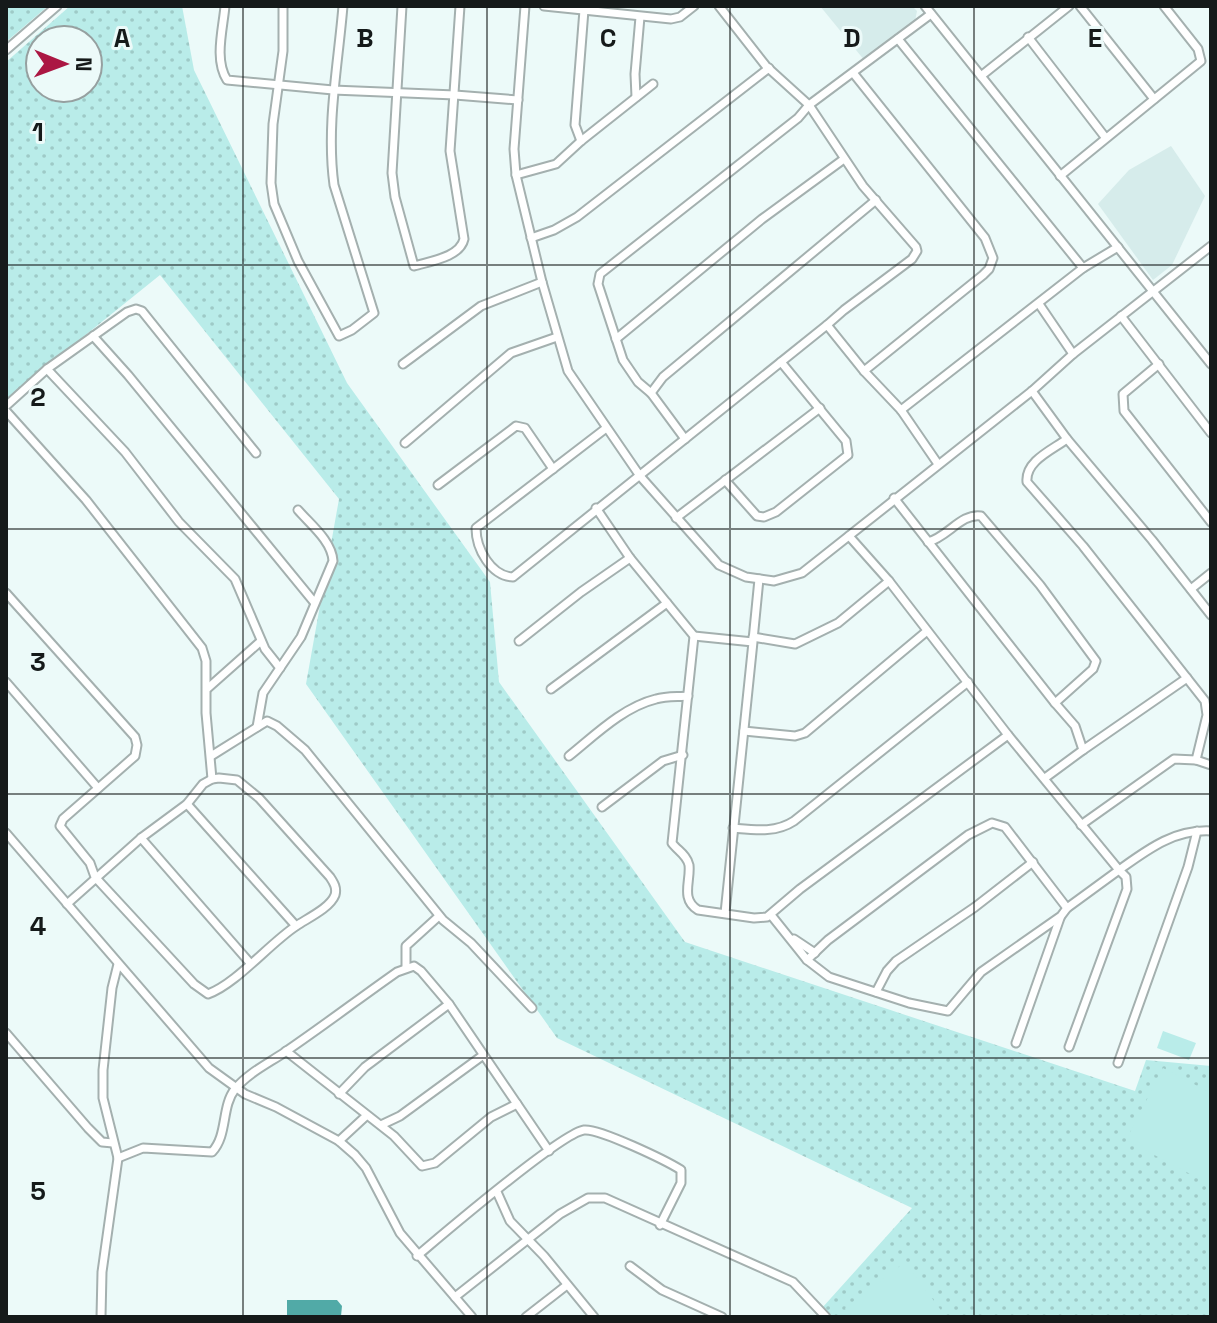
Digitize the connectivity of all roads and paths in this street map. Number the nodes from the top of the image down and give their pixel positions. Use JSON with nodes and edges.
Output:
{"nodes":[{"id":1,"x":57,"y":6,"type":"edge"},
{"id":2,"x":225,"y":6,"type":"edge"},
{"id":3,"x":283,"y":6,"type":"edge"},
{"id":4,"x":343,"y":6,"type":"edge"},
{"id":5,"x":402,"y":6,"type":"edge"},
{"id":6,"x":460,"y":6,"type":"edge"},
{"id":7,"x":525,"y":6,"type":"edge"},
{"id":8,"x":544,"y":6,"type":"edge"},
{"id":9,"x":694,"y":6,"type":"edge"},
{"id":10,"x":719,"y":6,"type":"edge"},
{"id":11,"x":925,"y":6,"type":"edge"},
{"id":12,"x":1069,"y":6,"type":"edge"},
{"id":13,"x":1080,"y":6,"type":"edge"},
{"id":14,"x":1164,"y":6,"type":"edge"},
{"id":15,"x":584,"y":10,"type":"junction"},
{"id":16,"x":931,"y":14,"type":"junction"},
{"id":17,"x":640,"y":17,"type":"junction"},
{"id":18,"x":1028,"y":37,"type":"junction"},
{"id":19,"x":898,"y":39,"type":"junction"},
{"id":20,"x":6,"y":50,"type":"edge"},
{"id":21,"x":769,"y":68,"type":"junction"},
{"id":22,"x":854,"y":74,"type":"junction"},
{"id":23,"x":981,"y":76,"type":"junction"},
{"id":24,"x":277,"y":84,"type":"junction"},
{"id":25,"x":653,"y":84,"type":"dead end"},
{"id":26,"x":333,"y":90,"type":"junction"},
{"id":27,"x":398,"y":92,"type":"junction"},
{"id":28,"x":455,"y":95,"type":"junction"},
{"id":29,"x":636,"y":97,"type":"junction"},
{"id":30,"x":1154,"y":99,"type":"junction"},
{"id":31,"x":518,"y":100,"type":"junction"},
{"id":32,"x":809,"y":105,"type":"junction"},
{"id":33,"x":1105,"y":137,"type":"junction"},
{"id":34,"x":581,"y":141,"type":"junction"},
{"id":35,"x":844,"y":159,"type":"junction"},
{"id":36,"x":516,"y":175,"type":"junction"},
{"id":37,"x":1060,"y":176,"type":"junction"},
{"id":38,"x":876,"y":200,"type":"junction"},
{"id":39,"x":531,"y":238,"type":"junction"},
{"id":40,"x":1211,"y":246,"type":"edge"},
{"id":41,"x":1118,"y":247,"type":"junction"},
{"id":42,"x":1083,"y":268,"type":"junction"},
{"id":43,"x":542,"y":282,"type":"junction"},
{"id":44,"x":1152,"y":291,"type":"junction"},
{"id":45,"x":1039,"y":304,"type":"junction"},
{"id":46,"x":1121,"y":316,"type":"junction"},
{"id":47,"x":827,"y":325,"type":"junction"},
{"id":48,"x":93,"y":336,"type":"junction"},
{"id":49,"x":557,"y":337,"type":"junction"},
{"id":50,"x":616,"y":339,"type":"junction"},
{"id":51,"x":1073,"y":354,"type":"junction"},
{"id":52,"x":781,"y":362,"type":"junction"},
{"id":53,"x":403,"y":364,"type":"dead end"},
{"id":54,"x":1159,"y":364,"type":"junction"},
{"id":55,"x":1211,"y":364,"type":"edge"},
{"id":56,"x":47,"y":369,"type":"junction"},
{"id":57,"x":864,"y":371,"type":"junction"},
{"id":58,"x":1032,"y":391,"type":"junction"},
{"id":59,"x":651,"y":393,"type":"junction"},
{"id":60,"x":820,"y":408,"type":"junction"},
{"id":61,"x":6,"y":409,"type":"edge"},
{"id":62,"x":901,"y":410,"type":"junction"},
{"id":63,"x":605,"y":429,"type":"junction"},
{"id":64,"x":1211,"y":433,"type":"edge"},
{"id":65,"x":685,"y":439,"type":"junction"},
{"id":66,"x":1067,"y":439,"type":"junction"},
{"id":67,"x":405,"y":443,"type":"dead end"},
{"id":68,"x":256,"y":453,"type":"dead end"},
{"id":69,"x":938,"y":464,"type":"junction"},
{"id":70,"x":553,"y":469,"type":"junction"},
{"id":71,"x":640,"y":476,"type":"junction"},
{"id":72,"x":725,"y":480,"type":"junction"},
{"id":73,"x":438,"y":485,"type":"dead end"},
{"id":74,"x":894,"y":498,"type":"junction"},
{"id":75,"x":596,"y":508,"type":"junction"},
{"id":76,"x":298,"y":510,"type":"dead end"},
{"id":77,"x":676,"y":518,"type":"junction"},
{"id":78,"x":1211,"y":522,"type":"edge"},
{"id":79,"x":849,"y":536,"type":"junction"},
{"id":80,"x":928,"y":542,"type":"junction"},
{"id":81,"x":630,"y":558,"type":"junction"},
{"id":82,"x":1211,"y":573,"type":"edge"},
{"id":83,"x":759,"y":579,"type":"junction"},
{"id":84,"x":889,"y":581,"type":"junction"},
{"id":85,"x":1191,"y":589,"type":"junction"},
{"id":86,"x":6,"y":593,"type":"edge"},
{"id":87,"x":314,"y":602,"type":"junction"},
{"id":88,"x":667,"y":603,"type":"junction"},
{"id":89,"x":1211,"y":615,"type":"edge"},
{"id":90,"x":927,"y":631,"type":"junction"},
{"id":91,"x":694,"y":636,"type":"junction"},
{"id":92,"x":753,"y":640,"type":"junction"},
{"id":93,"x":261,"y":641,"type":"junction"},
{"id":94,"x":519,"y":641,"type":"dead end"},
{"id":95,"x":280,"y":668,"type":"junction"},
{"id":96,"x":1187,"y":678,"type":"junction"},
{"id":97,"x":6,"y":682,"type":"edge"},
{"id":98,"x":968,"y":682,"type":"junction"},
{"id":99,"x":208,"y":688,"type":"junction"},
{"id":100,"x":551,"y":689,"type":"dead end"},
{"id":101,"x":688,"y":696,"type":"junction"},
{"id":102,"x":1055,"y":703,"type":"junction"},
{"id":103,"x":257,"y":727,"type":"junction"},
{"id":104,"x":744,"y":731,"type":"junction"},
{"id":105,"x":1008,"y":735,"type":"junction"},
{"id":106,"x":1083,"y":750,"type":"junction"},
{"id":107,"x":683,"y":755,"type":"junction"},
{"id":108,"x":211,"y":756,"type":"junction"},
{"id":109,"x":569,"y":756,"type":"dead end"},
{"id":110,"x":1196,"y":760,"type":"junction"},
{"id":111,"x":1211,"y":765,"type":"edge"},
{"id":112,"x":1045,"y":778,"type":"junction"},
{"id":113,"x":212,"y":779,"type":"junction"},
{"id":114,"x":98,"y":788,"type":"junction"},
{"id":115,"x":187,"y":804,"type":"junction"},
{"id":116,"x":602,"y":807,"type":"dead end"},
{"id":117,"x":1081,"y":825,"type":"junction"},
{"id":118,"x":733,"y":828,"type":"junction"},
{"id":119,"x":1197,"y":831,"type":"junction"},
{"id":120,"x":1211,"y":831,"type":"edge"},
{"id":121,"x":6,"y":833,"type":"edge"},
{"id":122,"x":141,"y":838,"type":"junction"},
{"id":123,"x":1033,"y":862,"type":"junction"},
{"id":124,"x":1119,"y":870,"type":"junction"},
{"id":125,"x":95,"y":877,"type":"junction"},
{"id":126,"x":67,"y":904,"type":"junction"},
{"id":127,"x":1067,"y":908,"type":"junction"},
{"id":128,"x":725,"y":913,"type":"junction"},
{"id":129,"x":771,"y":915,"type":"junction"},
{"id":130,"x":439,"y":916,"type":"junction"},
{"id":131,"x":1061,"y":916,"type":"junction"},
{"id":132,"x":296,"y":926,"type":"junction"},
{"id":133,"x":792,"y":938,"type":"junction"},
{"id":134,"x":815,"y":953,"type":"junction"},
{"id":135,"x":807,"y":960,"type":"junction"},
{"id":136,"x":250,"y":963,"type":"junction"},
{"id":137,"x":118,"y":964,"type":"junction"},
{"id":138,"x":406,"y":968,"type":"junction"},
{"id":139,"x":876,"y":992,"type":"junction"},
{"id":140,"x":449,"y":1004,"type":"junction"},
{"id":141,"x":532,"y":1008,"type":"dead end"},
{"id":142,"x":6,"y":1033,"type":"edge"},
{"id":143,"x":1016,"y":1043,"type":"dead end"},
{"id":144,"x":1069,"y":1047,"type":"dead end"},
{"id":145,"x":286,"y":1051,"type":"junction"},
{"id":146,"x":482,"y":1056,"type":"junction"},
{"id":147,"x":1118,"y":1063,"type":"dead end"},
{"id":148,"x":235,"y":1088,"type":"junction"},
{"id":149,"x":339,"y":1094,"type":"junction"},
{"id":150,"x":517,"y":1104,"type":"junction"},
{"id":151,"x":366,"y":1116,"type":"junction"},
{"id":152,"x":381,"y":1125,"type":"junction"},
{"id":153,"x":339,"y":1141,"type":"junction"},
{"id":154,"x":113,"y":1143,"type":"junction"},
{"id":155,"x":549,"y":1151,"type":"junction"},
{"id":156,"x":118,"y":1158,"type":"junction"},
{"id":157,"x":497,"y":1192,"type":"junction"},
{"id":158,"x":660,"y":1225,"type":"junction"},
{"id":159,"x":528,"y":1241,"type":"junction"},
{"id":160,"x":417,"y":1256,"type":"junction"},
{"id":161,"x":630,"y":1266,"type":"dead end"},
{"id":162,"x":567,"y":1285,"type":"junction"},
{"id":163,"x":455,"y":1297,"type":"junction"},
{"id":164,"x":101,"y":1317,"type":"edge"},
{"id":165,"x":472,"y":1317,"type":"edge"},
{"id":166,"x":526,"y":1317,"type":"edge"},
{"id":167,"x":594,"y":1317,"type":"edge"},
{"id":168,"x":722,"y":1317,"type":"edge"},
{"id":169,"x":826,"y":1317,"type":"edge"}],
"edges":[{"from":1,"to":20,"type":"street"},
{"from":2,"to":24,"type":"street"},
{"from":3,"to":24,"type":"street"},
{"from":4,"to":26,"type":"street"},
{"from":5,"to":27,"type":"street"},
{"from":6,"to":28,"type":"street"},
{"from":7,"to":31,"type":"street"},
{"from":8,"to":15,"type":"street"},
{"from":9,"to":17,"type":"street"},
{"from":10,"to":21,"type":"street"},
{"from":11,"to":16,"type":"street"},
{"from":12,"to":18,"type":"street"},
{"from":13,"to":30,"type":"street"},
{"from":14,"to":30,"type":"street"},
{"from":15,"to":17,"type":"street"},
{"from":15,"to":34,"type":"street"},
{"from":16,"to":19,"type":"street"},
{"from":16,"to":23,"type":"street"},
{"from":17,"to":29,"type":"street"},
{"from":18,"to":23,"type":"street"},
{"from":18,"to":33,"type":"street"},
{"from":19,"to":22,"type":"street"},
{"from":19,"to":42,"type":"street"},
{"from":21,"to":32,"type":"street"},
{"from":21,"to":39,"type":"street"},
{"from":22,"to":32,"type":"street"},
{"from":22,"to":57,"type":"street"},
{"from":23,"to":37,"type":"street"},
{"from":24,"to":26,"type":"street"},
{"from":24,"to":26,"type":"street"},
{"from":25,"to":29,"type":"street"},
{"from":26,"to":27,"type":"street"},
{"from":27,"to":28,"type":"street"},
{"from":27,"to":28,"type":"street"},
{"from":28,"to":31,"type":"street"},
{"from":29,"to":34,"type":"street"},
{"from":30,"to":33,"type":"street"},
{"from":31,"to":36,"type":"street"},
{"from":32,"to":35,"type":"street"},
{"from":32,"to":50,"type":"street"},
{"from":33,"to":37,"type":"street"},
{"from":34,"to":36,"type":"street"},
{"from":35,"to":38,"type":"street"},
{"from":35,"to":50,"type":"street"},
{"from":36,"to":39,"type":"street"},
{"from":37,"to":41,"type":"street"},
{"from":38,"to":47,"type":"street"},
{"from":38,"to":59,"type":"street"},
{"from":39,"to":43,"type":"street"},
{"from":40,"to":44,"type":"street"},
{"from":41,"to":42,"type":"street"},
{"from":41,"to":44,"type":"street"},
{"from":42,"to":45,"type":"street"},
{"from":43,"to":49,"type":"street"},
{"from":43,"to":53,"type":"street"},
{"from":44,"to":46,"type":"street"},
{"from":44,"to":55,"type":"street"},
{"from":45,"to":51,"type":"street"},
{"from":45,"to":62,"type":"street"},
{"from":46,"to":51,"type":"street"},
{"from":46,"to":54,"type":"street"},
{"from":47,"to":52,"type":"street"},
{"from":47,"to":57,"type":"street"},
{"from":48,"to":56,"type":"street"},
{"from":48,"to":68,"type":"street"},
{"from":48,"to":87,"type":"street"},
{"from":49,"to":63,"type":"street"},
{"from":49,"to":67,"type":"street"},
{"from":50,"to":59,"type":"street"},
{"from":51,"to":58,"type":"street"},
{"from":52,"to":60,"type":"street"},
{"from":52,"to":65,"type":"street"},
{"from":54,"to":64,"type":"street"},
{"from":54,"to":78,"type":"street"},
{"from":56,"to":61,"type":"street"},
{"from":56,"to":93,"type":"street"},
{"from":57,"to":62,"type":"street"},
{"from":58,"to":66,"type":"street"},
{"from":58,"to":69,"type":"street"},
{"from":59,"to":65,"type":"street"},
{"from":60,"to":72,"type":"street"},
{"from":60,"to":72,"type":"street"},
{"from":61,"to":99,"type":"street"},
{"from":62,"to":69,"type":"street"},
{"from":63,"to":70,"type":"street"},
{"from":63,"to":71,"type":"street"},
{"from":65,"to":71,"type":"street"},
{"from":66,"to":85,"type":"street"},
{"from":66,"to":96,"type":"street"},
{"from":69,"to":74,"type":"street"},
{"from":70,"to":73,"type":"street"},
{"from":70,"to":75,"type":"street"},
{"from":71,"to":75,"type":"street"},
{"from":71,"to":77,"type":"street"},
{"from":72,"to":77,"type":"street"},
{"from":74,"to":79,"type":"street"},
{"from":74,"to":80,"type":"street"},
{"from":75,"to":81,"type":"street"},
{"from":76,"to":87,"type":"street"},
{"from":77,"to":83,"type":"street"},
{"from":79,"to":83,"type":"street"},
{"from":79,"to":84,"type":"street"},
{"from":80,"to":102,"type":"street"},
{"from":80,"to":102,"type":"street"},
{"from":81,"to":88,"type":"street"},
{"from":81,"to":94,"type":"street"},
{"from":82,"to":85,"type":"street"},
{"from":83,"to":92,"type":"street"},
{"from":84,"to":90,"type":"street"},
{"from":84,"to":92,"type":"street"},
{"from":85,"to":89,"type":"street"},
{"from":86,"to":114,"type":"street"},
{"from":87,"to":95,"type":"street"},
{"from":88,"to":91,"type":"street"},
{"from":88,"to":100,"type":"street"},
{"from":90,"to":98,"type":"street"},
{"from":90,"to":104,"type":"street"},
{"from":91,"to":92,"type":"street"},
{"from":91,"to":101,"type":"street"},
{"from":92,"to":104,"type":"street"},
{"from":93,"to":95,"type":"street"},
{"from":93,"to":99,"type":"street"},
{"from":95,"to":103,"type":"street"},
{"from":96,"to":106,"type":"street"},
{"from":96,"to":110,"type":"street"},
{"from":97,"to":114,"type":"street"},
{"from":98,"to":105,"type":"street"},
{"from":98,"to":118,"type":"street"},
{"from":99,"to":108,"type":"street"},
{"from":101,"to":107,"type":"street"},
{"from":101,"to":109,"type":"street"},
{"from":102,"to":106,"type":"street"},
{"from":103,"to":108,"type":"street"},
{"from":103,"to":130,"type":"street"},
{"from":104,"to":118,"type":"street"},
{"from":105,"to":112,"type":"street"},
{"from":105,"to":129,"type":"street"},
{"from":106,"to":112,"type":"street"},
{"from":107,"to":116,"type":"street"},
{"from":107,"to":128,"type":"street"},
{"from":108,"to":113,"type":"street"},
{"from":110,"to":111,"type":"street"},
{"from":110,"to":117,"type":"street"},
{"from":112,"to":117,"type":"street"},
{"from":113,"to":115,"type":"street"},
{"from":113,"to":132,"type":"street"},
{"from":114,"to":125,"type":"street"},
{"from":115,"to":122,"type":"street"},
{"from":115,"to":132,"type":"street"},
{"from":117,"to":124,"type":"street"},
{"from":118,"to":128,"type":"street"},
{"from":119,"to":120,"type":"street"},
{"from":119,"to":124,"type":"street"},
{"from":119,"to":147,"type":"street"},
{"from":121,"to":126,"type":"street"},
{"from":122,"to":125,"type":"street"},
{"from":122,"to":136,"type":"street"},
{"from":123,"to":127,"type":"street"},
{"from":123,"to":134,"type":"street"},
{"from":123,"to":139,"type":"street"},
{"from":124,"to":127,"type":"street"},
{"from":124,"to":144,"type":"street"},
{"from":125,"to":126,"type":"street"},
{"from":125,"to":136,"type":"street"},
{"from":126,"to":137,"type":"street"},
{"from":127,"to":131,"type":"street"},
{"from":128,"to":129,"type":"street"},
{"from":129,"to":133,"type":"street"},
{"from":130,"to":138,"type":"street"},
{"from":130,"to":141,"type":"street"},
{"from":131,"to":139,"type":"street"},
{"from":131,"to":143,"type":"street"},
{"from":132,"to":136,"type":"street"},
{"from":133,"to":134,"type":"street"},
{"from":133,"to":135,"type":"street"},
{"from":134,"to":135,"type":"street"},
{"from":135,"to":139,"type":"street"},
{"from":137,"to":148,"type":"street"},
{"from":137,"to":154,"type":"street"},
{"from":138,"to":140,"type":"street"},
{"from":138,"to":145,"type":"street"},
{"from":140,"to":146,"type":"street"},
{"from":140,"to":149,"type":"street"},
{"from":142,"to":154,"type":"street"},
{"from":145,"to":148,"type":"street"},
{"from":145,"to":149,"type":"street"},
{"from":146,"to":150,"type":"street"},
{"from":146,"to":152,"type":"street"},
{"from":148,"to":153,"type":"street"},
{"from":148,"to":156,"type":"street"},
{"from":149,"to":151,"type":"street"},
{"from":150,"to":152,"type":"street"},
{"from":150,"to":155,"type":"street"},
{"from":151,"to":152,"type":"street"},
{"from":151,"to":153,"type":"street"},
{"from":153,"to":160,"type":"street"},
{"from":154,"to":156,"type":"street"},
{"from":155,"to":157,"type":"street"},
{"from":155,"to":158,"type":"street"},
{"from":156,"to":164,"type":"street"},
{"from":157,"to":159,"type":"street"},
{"from":157,"to":160,"type":"street"},
{"from":158,"to":159,"type":"street"},
{"from":158,"to":169,"type":"street"},
{"from":159,"to":162,"type":"street"},
{"from":159,"to":163,"type":"street"},
{"from":160,"to":163,"type":"street"},
{"from":161,"to":168,"type":"street"},
{"from":162,"to":166,"type":"street"},
{"from":162,"to":167,"type":"street"},
{"from":163,"to":165,"type":"street"}]}
